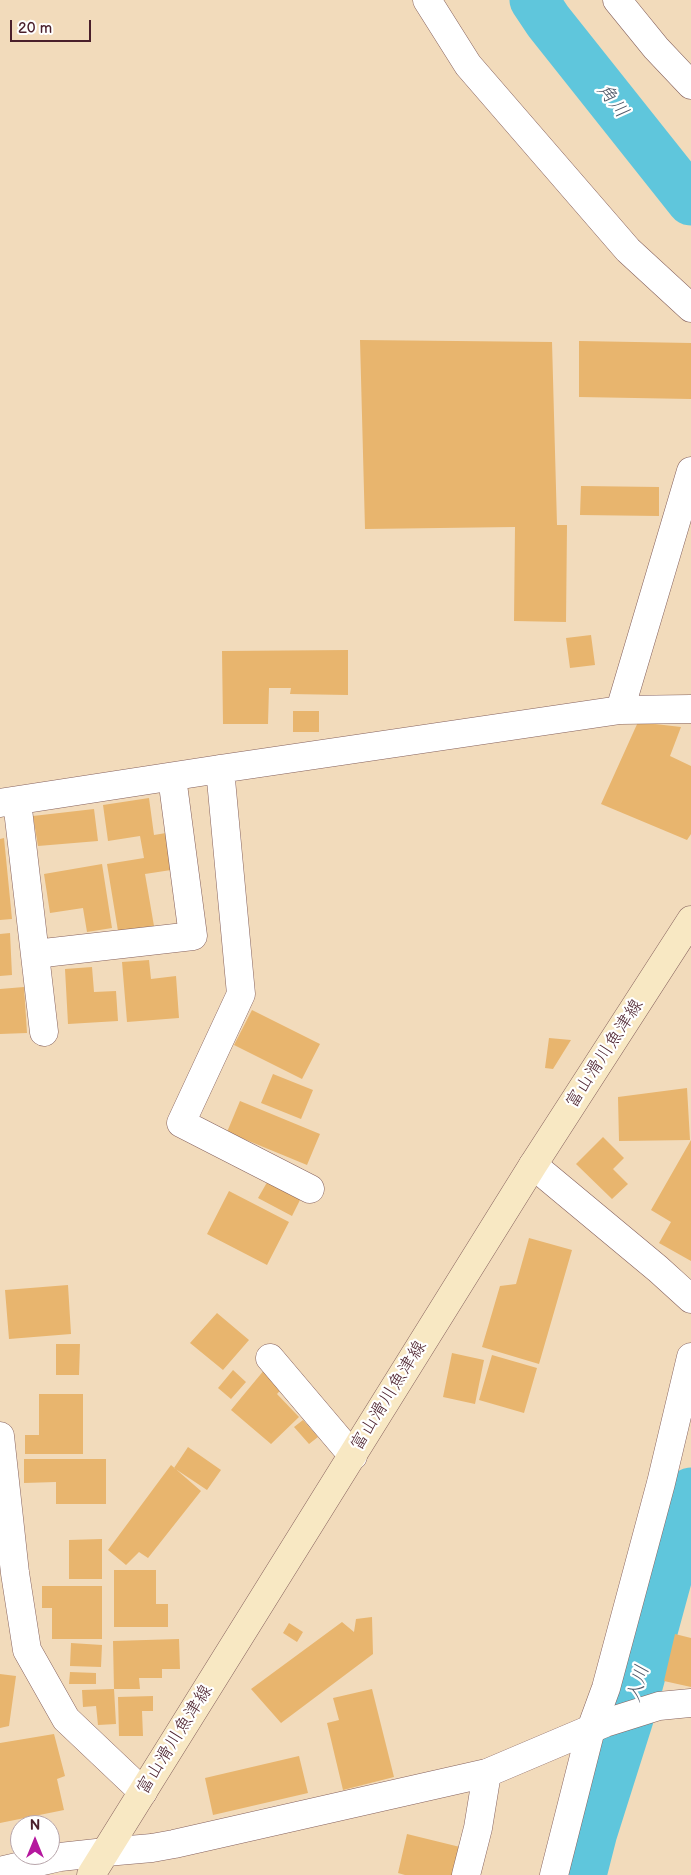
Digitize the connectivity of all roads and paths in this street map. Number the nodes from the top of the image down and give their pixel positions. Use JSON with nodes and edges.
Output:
{"nodes":[{"id":1,"x":427,"y":0,"type":"edge"},
{"id":2,"x":617,"y":0,"type":"edge"},
{"id":3,"x":691,"y":85,"type":"edge"},
{"id":4,"x":691,"y":308,"type":"edge"},
{"id":5,"x":691,"y":471,"type":"edge"},
{"id":6,"x":691,"y":709,"type":"edge"},
{"id":7,"x":620,"y":710,"type":"junction"},
{"id":8,"x":220,"y":768,"type":"junction"},
{"id":9,"x":172,"y":777,"type":"junction"},
{"id":10,"x":8,"y":802,"type":"edge"},
{"id":11,"x":691,"y":920,"type":"edge"},
{"id":12,"x":34,"y":954,"type":"junction"},
{"id":13,"x":44,"y":1032,"type":"dead end"},
{"id":14,"x":534,"y":1165,"type":"junction"},
{"id":15,"x":310,"y":1188,"type":"dead end"},
{"id":16,"x":691,"y":1299,"type":"edge"},
{"id":17,"x":691,"y":1357,"type":"edge"},
{"id":18,"x":270,"y":1358,"type":"dead end"},
{"id":19,"x":0,"y":1436,"type":"edge"},
{"id":20,"x":353,"y":1456,"type":"junction"},
{"id":21,"x":691,"y":1703,"type":"edge"},
{"id":22,"x":598,"y":1726,"type":"junction"},
{"id":23,"x":486,"y":1773,"type":"junction"},
{"id":24,"x":143,"y":1792,"type":"junction"},
{"id":25,"x":106,"y":1852,"type":"junction"},
{"id":26,"x":0,"y":1871,"type":"edge"},
{"id":27,"x":91,"y":1875,"type":"edge"},
{"id":28,"x":466,"y":1875,"type":"edge"},
{"id":29,"x":554,"y":1875,"type":"edge"}],
"edges":[{"from":1,"to":4,"type":"street"},
{"from":2,"to":3,"type":"street"},
{"from":5,"to":7,"type":"street"},
{"from":6,"to":7,"type":"street"},
{"from":7,"to":8,"type":"street"},
{"from":8,"to":9,"type":"street"},
{"from":8,"to":15,"type":"street"},
{"from":9,"to":10,"type":"street"},
{"from":9,"to":12,"type":"street"},
{"from":10,"to":12,"type":"street"},
{"from":11,"to":14,"type":"main road","name":"富山滑川魚津線"},
{"from":12,"to":13,"type":"street"},
{"from":14,"to":16,"type":"street"},
{"from":14,"to":20,"type":"main road","name":"富山滑川魚津線"},
{"from":17,"to":22,"type":"street"},
{"from":18,"to":20,"type":"street"},
{"from":19,"to":24,"type":"street"},
{"from":20,"to":24,"type":"main road","name":"富山滑川魚津線"},
{"from":21,"to":22,"type":"street"},
{"from":22,"to":23,"type":"street"},
{"from":22,"to":29,"type":"street"},
{"from":23,"to":25,"type":"street"},
{"from":23,"to":28,"type":"street"},
{"from":24,"to":25,"type":"main road","name":"富山滑川魚津線"},
{"from":25,"to":26,"type":"street"},
{"from":25,"to":27,"type":"main road","name":"富山滑川魚津線"}]}
